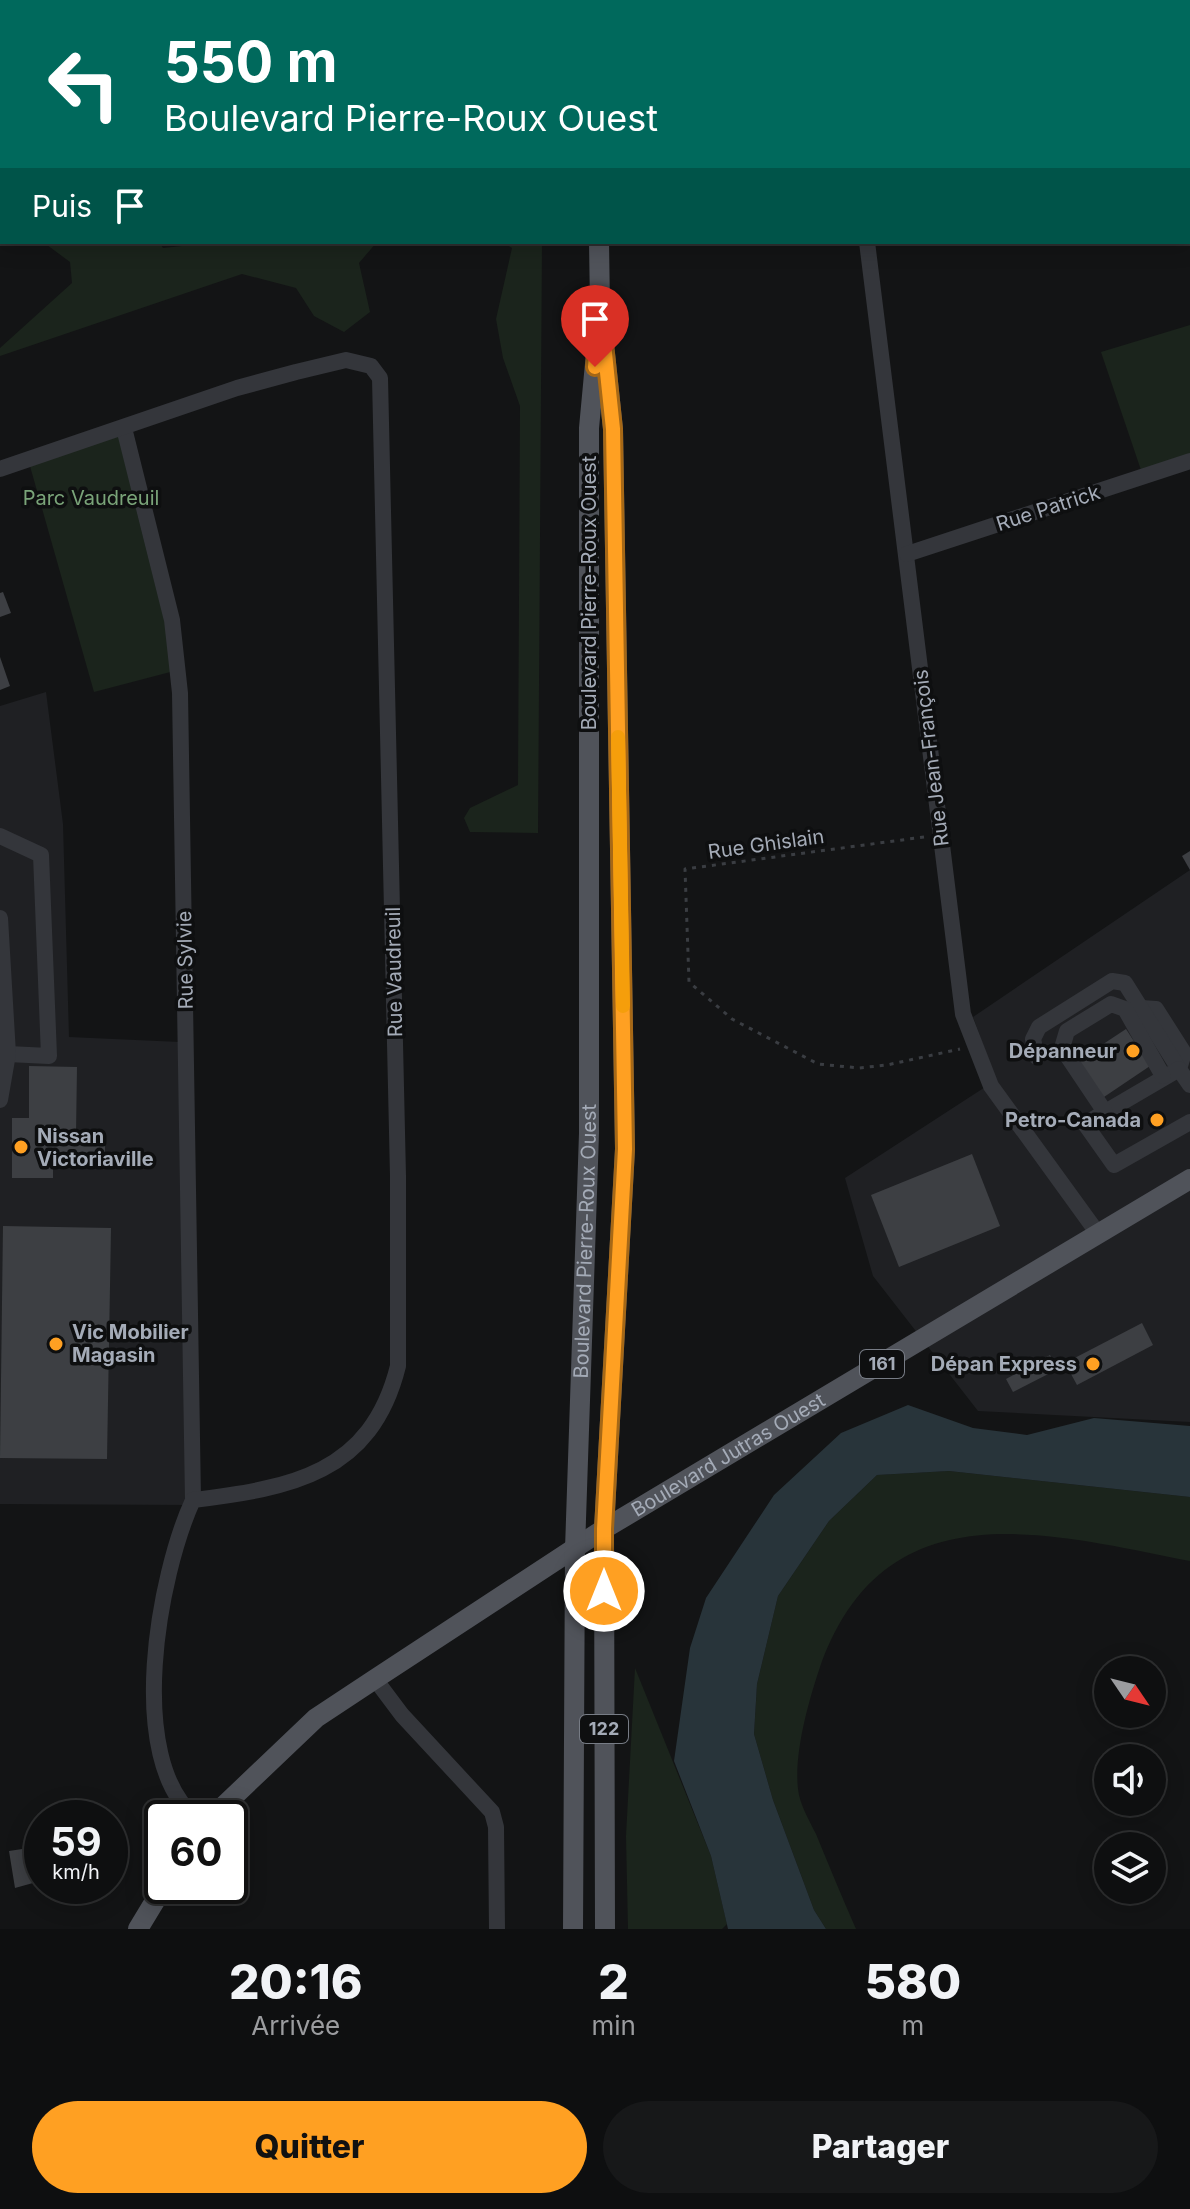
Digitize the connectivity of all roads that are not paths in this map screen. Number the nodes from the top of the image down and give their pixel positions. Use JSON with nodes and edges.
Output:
{"nodes":[{"id":1,"x":599,"y":244,"type":"edge"},
{"id":2,"x":867,"y":244,"type":"edge"},
{"id":3,"x":600,"y":306,"type":"junction"},
{"id":4,"x":124,"y":428,"type":"junction"},
{"id":5,"x":1190,"y":461,"type":"edge"},
{"id":6,"x":0,"y":469,"type":"edge"},
{"id":7,"x":907,"y":554,"type":"junction"},
{"id":8,"x":0,"y":836,"type":"edge"},
{"id":9,"x":0,"y":918,"type":"edge"},
{"id":10,"x":8,"y":1054,"type":"junction"},
{"id":11,"x":1037,"y":1057,"type":"dead end"},
{"id":12,"x":1171,"y":1072,"type":"junction"},
{"id":13,"x":1190,"y":1085,"type":"edge"},
{"id":14,"x":0,"y":1100,"type":"edge"},
{"id":15,"x":1105,"y":1112,"type":"junction"},
{"id":16,"x":1190,"y":1122,"type":"edge"},
{"id":17,"x":1190,"y":1179,"type":"edge"},
{"id":18,"x":1099,"y":1235,"type":"junction"},
{"id":19,"x":193,"y":1500,"type":"junction"},
{"id":20,"x":604,"y":1529,"type":"junction"},
{"id":21,"x":575,"y":1549,"type":"junction"},
{"id":22,"x":375,"y":1679,"type":"junction"},
{"id":23,"x":180,"y":1800,"type":"edge"},
{"id":24,"x":230,"y":1800,"type":"edge"},
{"id":25,"x":153,"y":1904,"type":"edge"},
{"id":26,"x":138,"y":1929,"type":"edge"},
{"id":27,"x":497,"y":1929,"type":"edge"},
{"id":28,"x":573,"y":1929,"type":"edge"},
{"id":29,"x":605,"y":1929,"type":"edge"}],
"edges":[{"from":1,"to":3,"type":"main road","number":"122"},
{"from":2,"to":7,"type":"street","name":"Rue Jean-François"},
{"from":3,"to":20,"type":"main road","name":"Boulevard Pierre-Roux Ouest","number":"122"},
{"from":3,"to":21,"type":"main road","name":"Boulevard Pierre-Roux Ouest","number":"122"},
{"from":4,"to":6,"type":"street","name":"Rue Vaudreuil"},
{"from":4,"to":19,"type":"street","name":"Rue Sylvie"},
{"from":4,"to":19,"type":"street","name":"Rue Vaudreuil"},
{"from":5,"to":7,"type":"street","name":"Rue Patrick"},
{"from":7,"to":18,"type":"street","name":"Rue Jean-François"},
{"from":8,"to":10,"type":"street"},
{"from":9,"to":10,"type":"street"},
{"from":10,"to":14,"type":"street"},
{"from":11,"to":12,"type":"street"},
{"from":12,"to":13,"type":"street"},
{"from":12,"to":15,"type":"street"},
{"from":12,"to":15,"type":"street"},
{"from":15,"to":16,"type":"street"},
{"from":17,"to":18,"type":"main road","name":"Boulevard Jutras Ouest","number":"161"},
{"from":18,"to":20,"type":"main road","name":"Boulevard Jutras Ouest","number":"161"},
{"from":19,"to":23,"type":"street"},
{"from":20,"to":21,"type":"main road","name":"Boulevard Jutras Ouest","number":"161"},
{"from":20,"to":29,"type":"main road","name":"Boulevard Pierre-Roux Ouest","number":"122"},
{"from":21,"to":22,"type":"main road","name":"Boulevard Jutras Ouest"},
{"from":21,"to":28,"type":"main road","name":"Boulevard Pierre-Roux Ouest","number":"122"},
{"from":22,"to":24,"type":"main road","name":"Boulevard Jutras Ouest"},
{"from":22,"to":27,"type":"street"},
{"from":25,"to":26,"type":"main road"}]}
